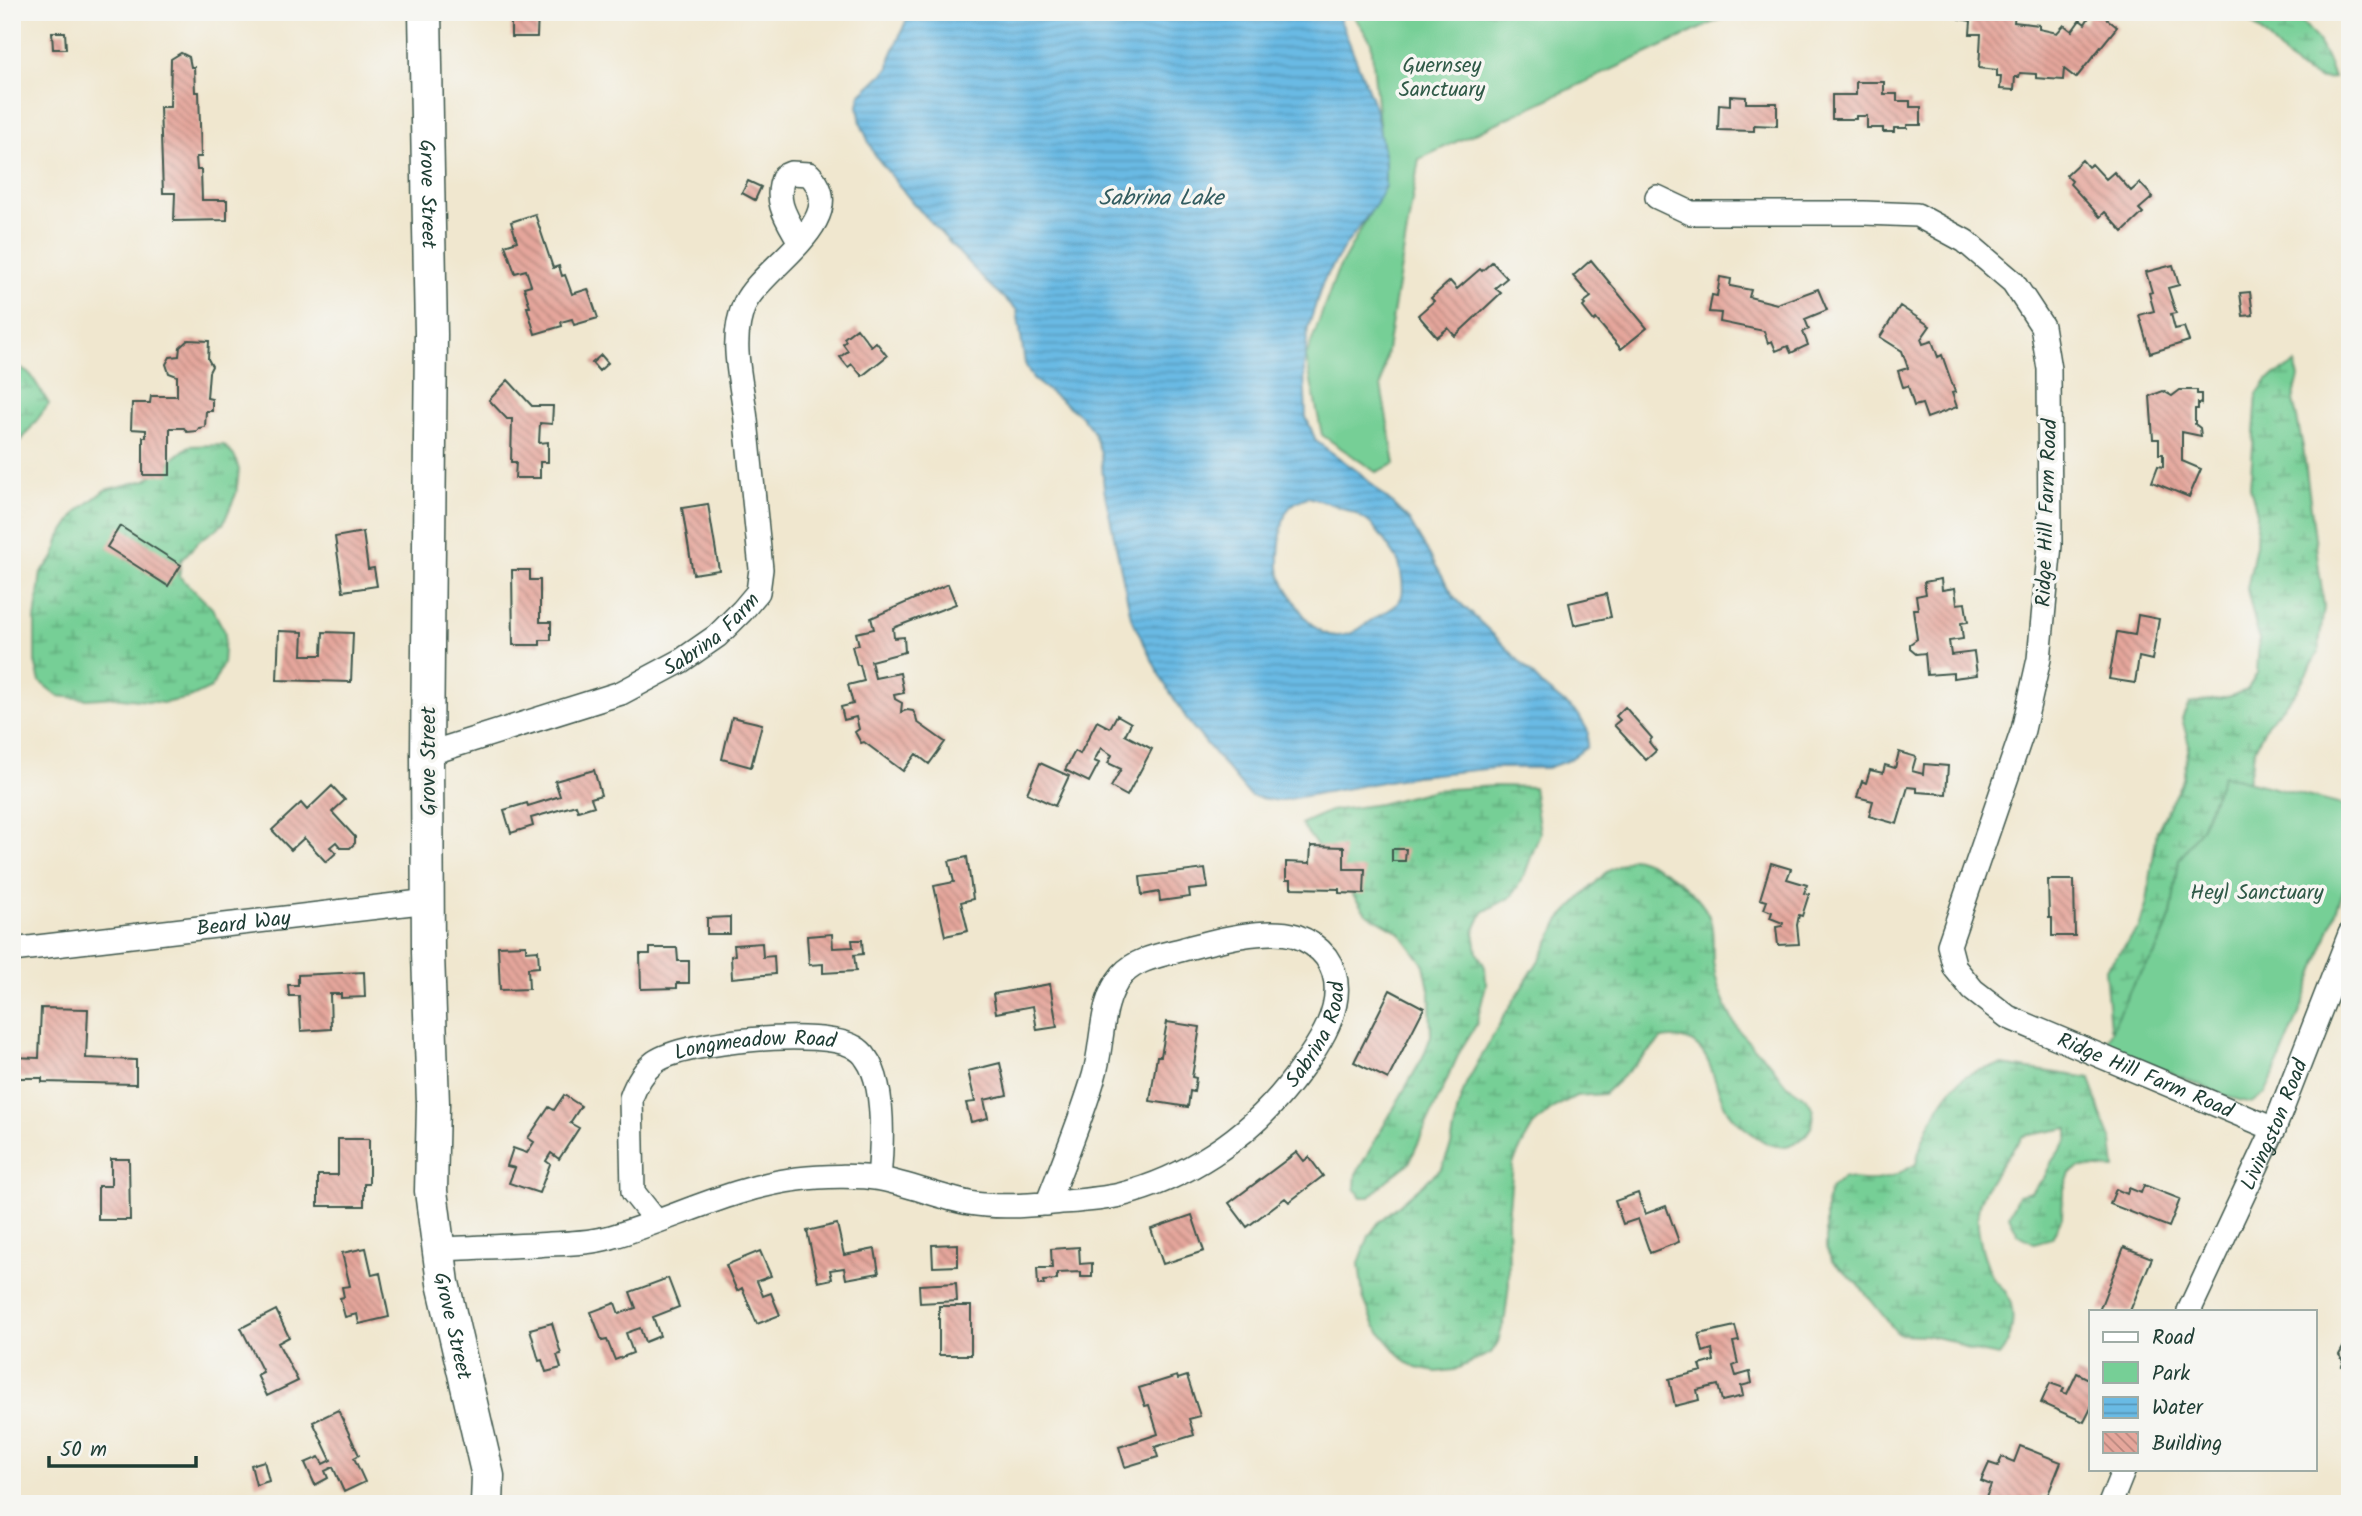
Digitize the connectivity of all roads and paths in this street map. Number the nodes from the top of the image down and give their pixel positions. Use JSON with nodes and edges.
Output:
{"nodes":[{"id":1,"x":425,"y":12,"type":"edge"},
{"id":2,"x":1657,"y":197,"type":"dead end"},
{"id":3,"x":800,"y":242,"type":"dead end"},
{"id":4,"x":427,"y":754,"type":"junction"},
{"id":5,"x":429,"y":901,"type":"junction"},
{"id":6,"x":12,"y":934,"type":"edge"},
{"id":7,"x":2350,"y":934,"type":"edge"},
{"id":8,"x":59,"y":946,"type":"junction"},
{"id":9,"x":12,"y":950,"type":"edge"},
{"id":10,"x":2274,"y":1129,"type":"junction"},
{"id":11,"x":879,"y":1178,"type":"junction"},
{"id":12,"x":633,"y":1192,"type":"junction"},
{"id":13,"x":1046,"y":1204,"type":"junction"},
{"id":14,"x":656,"y":1221,"type":"junction"},
{"id":15,"x":618,"y":1234,"type":"junction"},
{"id":16,"x":437,"y":1249,"type":"junction"},
{"id":17,"x":2189,"y":1310,"type":"edge"},
{"id":18,"x":2124,"y":1470,"type":"edge"},
{"id":19,"x":487,"y":1504,"type":"edge"},
{"id":20,"x":2110,"y":1504,"type":"edge"}],
"edges":[{"from":1,"to":4,"type":"street","name":"Grove Street"},
{"from":2,"to":10,"type":"street","name":"Ridge Hill Farm Road"},
{"from":3,"to":4,"type":"street","name":"Sabrina Farm"},
{"from":4,"to":5,"type":"street","name":"Grove Street"},
{"from":5,"to":8,"type":"street","name":"Beard Way"},
{"from":5,"to":16,"type":"street","name":"Grove Street"},
{"from":6,"to":8,"type":"street","name":"Beard Way"},
{"from":7,"to":10,"type":"street","name":"Livingston Road"},
{"from":8,"to":9,"type":"street","name":"Beard Way"},
{"from":10,"to":17,"type":"street","name":"Livingston Road"},
{"from":11,"to":12,"type":"street","name":"Longmeadow Road"},
{"from":11,"to":13,"type":"street","name":"Sabrina Road"},
{"from":11,"to":14,"type":"street"},
{"from":12,"to":14,"type":"street"},
{"from":12,"to":15,"type":"street","name":"Longmeadow Road"},
{"from":13,"to":13,"type":"street","name":"Sabrina Road"},
{"from":14,"to":15,"type":"street"},
{"from":15,"to":16,"type":"street"},
{"from":16,"to":19,"type":"street","name":"Grove Street"},
{"from":18,"to":20,"type":"street"}]}
